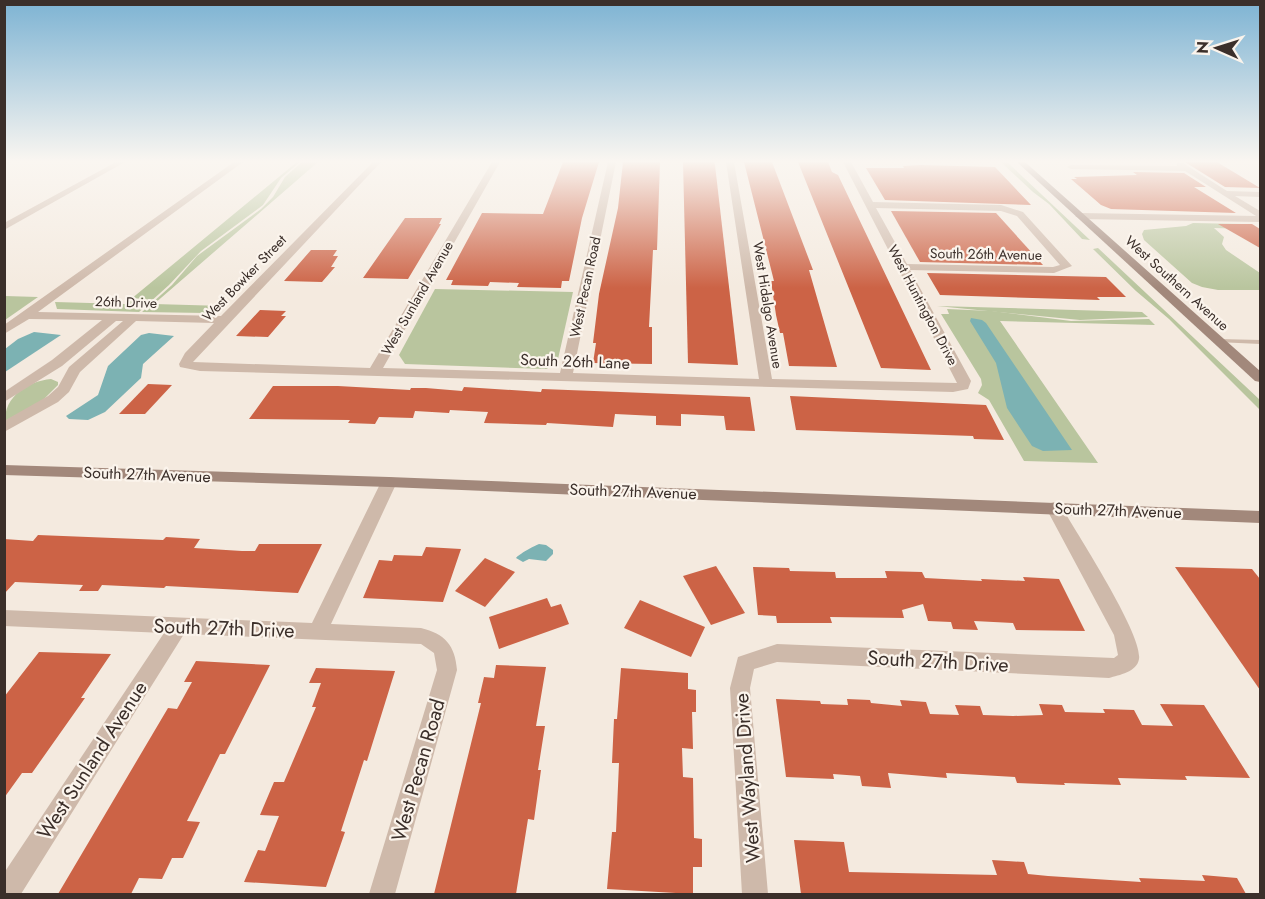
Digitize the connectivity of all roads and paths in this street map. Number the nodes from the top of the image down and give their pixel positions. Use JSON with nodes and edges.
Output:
{"nodes":[{"id":1,"x":45,"y":204,"type":"edge"},
{"id":2,"x":181,"y":204,"type":"edge"},
{"id":3,"x":337,"y":204,"type":"edge"},
{"id":4,"x":472,"y":204,"type":"edge"},
{"id":5,"x":603,"y":204,"type":"edge"},
{"id":6,"x":737,"y":204,"type":"edge"},
{"id":7,"x":1067,"y":204,"type":"edge"},
{"id":8,"x":1244,"y":204,"type":"edge"},
{"id":9,"x":870,"y":205,"type":"joint"},
{"id":10,"x":1260,"y":214,"type":"edge"},
{"id":11,"x":1080,"y":216,"type":"junction"},
{"id":12,"x":1260,"y":219,"type":"edge"},
{"id":13,"x":4,"y":227,"type":"edge"},
{"id":14,"x":903,"y":267,"type":"junction"},
{"id":15,"x":26,"y":315,"type":"junction"},
{"id":16,"x":113,"y":317,"type":"junction"},
{"id":17,"x":134,"y":317,"type":"junction"},
{"id":18,"x":225,"y":320,"type":"junction"},
{"id":19,"x":4,"y":331,"type":"edge"},
{"id":20,"x":1219,"y":341,"type":"junction"},
{"id":21,"x":1260,"y":342,"type":"edge"},
{"id":22,"x":185,"y":364,"type":"joint"},
{"id":23,"x":374,"y":372,"type":"junction"},
{"id":24,"x":566,"y":378,"type":"junction"},
{"id":25,"x":1260,"y":378,"type":"edge"},
{"id":26,"x":766,"y":383,"type":"junction"},
{"id":27,"x":963,"y":386,"type":"joint"},
{"id":28,"x":4,"y":398,"type":"edge"},
{"id":29,"x":4,"y":428,"type":"edge"},
{"id":30,"x":4,"y":470,"type":"edge"},
{"id":31,"x":389,"y":482,"type":"junction"},
{"id":32,"x":1054,"y":508,"type":"junction"},
{"id":33,"x":1260,"y":517,"type":"edge"},
{"id":34,"x":4,"y":618,"type":"edge"},
{"id":35,"x":179,"y":626,"type":"junction"},
{"id":36,"x":318,"y":632,"type":"junction"},
{"id":37,"x":442,"y":645,"type":"joint"},
{"id":38,"x":746,"y":663,"type":"joint"},
{"id":39,"x":6,"y":894,"type":"edge"},
{"id":40,"x":382,"y":894,"type":"edge"},
{"id":41,"x":755,"y":894,"type":"edge"}],
"edges":[{"from":1,"to":13,"type":"street"},
{"from":2,"to":15,"type":"street"},
{"from":3,"to":18,"type":"street","name":"West Bowker Street"},
{"from":4,"to":23,"type":"street","name":"West Sunland Avenue"},
{"from":5,"to":24,"type":"street","name":"West Pecan Road"},
{"from":6,"to":26,"type":"street","name":"West Hidalgo Avenue"},
{"from":7,"to":11,"type":"main road","name":"West Southern Avenue"},
{"from":8,"to":10,"type":"street"},
{"from":9,"to":14,"type":"street","name":"West Huntington Drive"},
{"from":9,"to":14,"type":"street","name":"South 26th Avenue"},
{"from":11,"to":12,"type":"street"},
{"from":11,"to":20,"type":"main road","name":"West Southern Avenue"},
{"from":14,"to":27,"type":"street","name":"West Huntington Drive"},
{"from":15,"to":16,"type":"street","name":"26th Drive"},
{"from":15,"to":19,"type":"street"},
{"from":16,"to":17,"type":"street","name":"26th Drive"},
{"from":16,"to":28,"type":"street"},
{"from":17,"to":18,"type":"street","name":"26th Drive"},
{"from":17,"to":29,"type":"street"},
{"from":18,"to":22,"type":"street","name":"West Bowker Street"},
{"from":20,"to":21,"type":"lane"},
{"from":20,"to":25,"type":"main road","name":"West Southern Avenue"},
{"from":22,"to":23,"type":"street","name":"South 26th Lane"},
{"from":23,"to":24,"type":"street","name":"South 26th Lane"},
{"from":24,"to":26,"type":"street","name":"South 26th Lane"},
{"from":26,"to":27,"type":"street","name":"South 26th Lane"},
{"from":30,"to":31,"type":"main road","name":"South 27th Avenue"},
{"from":31,"to":32,"type":"main road","name":"South 27th Avenue"},
{"from":31,"to":36,"type":"street"},
{"from":32,"to":33,"type":"main road","name":"South 27th Avenue"},
{"from":32,"to":38,"type":"street","name":"South 27th Drive"},
{"from":34,"to":35,"type":"street","name":"South 27th Drive"},
{"from":35,"to":36,"type":"street","name":"South 27th Drive"},
{"from":35,"to":39,"type":"street","name":"West Sunland Avenue"},
{"from":36,"to":37,"type":"street","name":"South 27th Drive"},
{"from":37,"to":40,"type":"street","name":"West Pecan Road"},
{"from":38,"to":41,"type":"street","name":"West Wayland Drive"}]}
